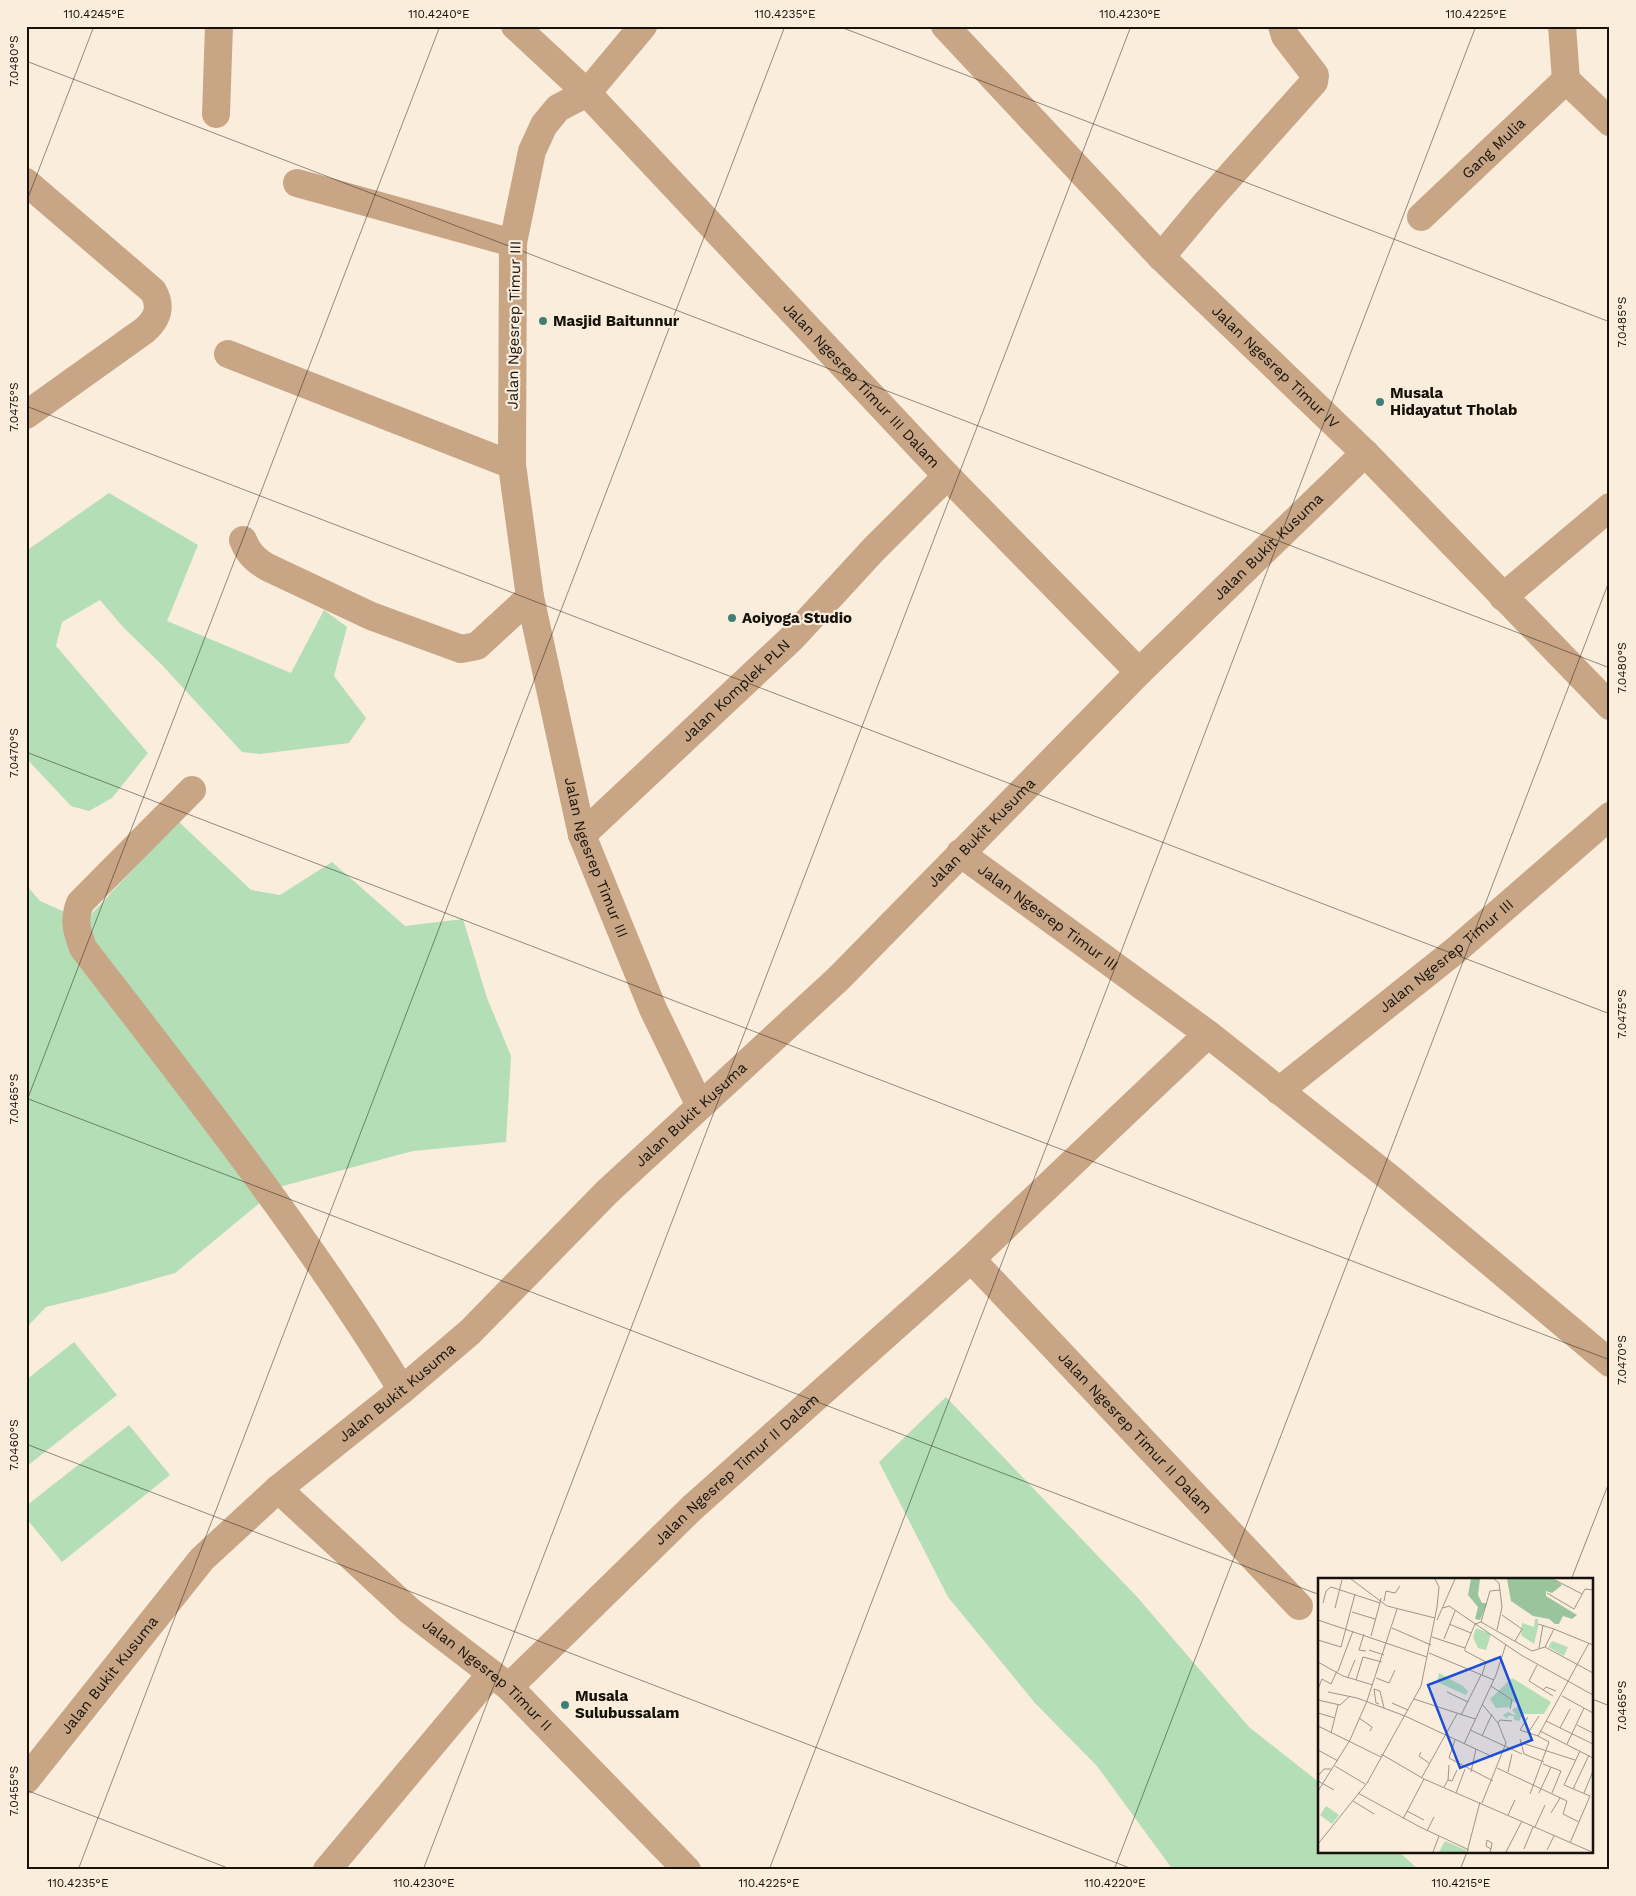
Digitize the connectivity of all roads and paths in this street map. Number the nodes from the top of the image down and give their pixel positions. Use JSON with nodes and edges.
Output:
{"nodes":[{"id":1,"x":515,"y":26,"type":"edge"},
{"id":2,"x":644,"y":26,"type":"edge"},
{"id":3,"x":945,"y":26,"type":"edge"},
{"id":4,"x":1282,"y":26,"type":"edge"},
{"id":5,"x":1562,"y":26,"type":"edge"},
{"id":6,"x":215,"y":29,"type":"edge"},
{"id":7,"x":1566,"y":80,"type":"junction"},
{"id":8,"x":587,"y":93,"type":"junction"},
{"id":9,"x":216,"y":114,"type":"dead end"},
{"id":10,"x":1610,"y":122,"type":"edge"},
{"id":11,"x":26,"y":182,"type":"edge"},
{"id":12,"x":296,"y":183,"type":"dead end"},
{"id":13,"x":1421,"y":218,"type":"dead end"},
{"id":14,"x":514,"y":243,"type":"junction"},
{"id":15,"x":1161,"y":257,"type":"junction"},
{"id":16,"x":228,"y":354,"type":"dead end"},
{"id":17,"x":26,"y":415,"type":"edge"},
{"id":18,"x":1365,"y":453,"type":"junction"},
{"id":19,"x":512,"y":465,"type":"junction"},
{"id":20,"x":947,"y":476,"type":"junction"},
{"id":21,"x":1610,"y":507,"type":"edge"},
{"id":22,"x":243,"y":540,"type":"dead end"},
{"id":23,"x":530,"y":597,"type":"junction"},
{"id":24,"x":1503,"y":597,"type":"junction"},
{"id":25,"x":1139,"y":672,"type":"junction"},
{"id":26,"x":1610,"y":706,"type":"edge"},
{"id":27,"x":192,"y":790,"type":"dead end"},
{"id":28,"x":1610,"y":816,"type":"edge"},
{"id":29,"x":582,"y":835,"type":"junction"},
{"id":30,"x":960,"y":853,"type":"junction"},
{"id":31,"x":1208,"y":1034,"type":"junction"},
{"id":32,"x":1279,"y":1091,"type":"junction"},
{"id":33,"x":700,"y":1106,"type":"junction"},
{"id":34,"x":971,"y":1259,"type":"junction"},
{"id":35,"x":1610,"y":1363,"type":"edge"},
{"id":36,"x":402,"y":1390,"type":"junction"},
{"id":37,"x":278,"y":1489,"type":"junction"},
{"id":38,"x":1299,"y":1606,"type":"dead end"},
{"id":39,"x":500,"y":1680,"type":"junction"},
{"id":40,"x":26,"y":1780,"type":"edge"},
{"id":41,"x":327,"y":1870,"type":"edge"},
{"id":42,"x":687,"y":1870,"type":"edge"}],
"edges":[{"from":1,"to":8,"type":"street","name":"Jalan Ngesrep Timur III Dalam"},
{"from":2,"to":8,"type":"street"},
{"from":3,"to":15,"type":"street","name":"Jalan Ngesrep Timur IV"},
{"from":4,"to":15,"type":"street"},
{"from":5,"to":7,"type":"street"},
{"from":6,"to":9,"type":"street"},
{"from":7,"to":10,"type":"street"},
{"from":7,"to":13,"type":"street","name":"Gang Mulia"},
{"from":8,"to":14,"type":"street","name":"Jalan Ngesrep Timur III"},
{"from":8,"to":20,"type":"street","name":"Jalan Ngesrep Timur III Dalam"},
{"from":11,"to":17,"type":"street"},
{"from":12,"to":14,"type":"street"},
{"from":14,"to":19,"type":"street","name":"Jalan Ngesrep Timur III"},
{"from":15,"to":18,"type":"street","name":"Jalan Ngesrep Timur IV"},
{"from":16,"to":19,"type":"street"},
{"from":18,"to":24,"type":"street","name":"Jalan Ngesrep Timur IV"},
{"from":18,"to":25,"type":"street","name":"Jalan Bukit Kusuma"},
{"from":19,"to":23,"type":"street","name":"Jalan Ngesrep Timur III"},
{"from":20,"to":25,"type":"street","name":"Jalan Ngesrep Timur III Dalam"},
{"from":20,"to":29,"type":"street","name":"Jalan Komplek PLN"},
{"from":21,"to":24,"type":"street"},
{"from":22,"to":23,"type":"street"},
{"from":23,"to":29,"type":"street","name":"Jalan Ngesrep Timur III"},
{"from":24,"to":26,"type":"street","name":"Jalan Ngesrep Timur IV"},
{"from":25,"to":30,"type":"street","name":"Jalan Bukit Kusuma"},
{"from":27,"to":36,"type":"street"},
{"from":28,"to":32,"type":"street","name":"Jalan Ngesrep Timur III"},
{"from":29,"to":33,"type":"street","name":"Jalan Ngesrep Timur III"},
{"from":30,"to":31,"type":"street","name":"Jalan Ngesrep Timur III"},
{"from":30,"to":33,"type":"street","name":"Jalan Bukit Kusuma"},
{"from":31,"to":32,"type":"street","name":"Jalan Ngesrep Timur III"},
{"from":31,"to":34,"type":"street","name":"Jalan Ngesrep Timur II Dalam"},
{"from":32,"to":35,"type":"street","name":"Jalan Ngesrep Timur III"},
{"from":33,"to":36,"type":"street","name":"Jalan Bukit Kusuma"},
{"from":34,"to":38,"type":"street","name":"Jalan Ngesrep Timur II Dalam"},
{"from":34,"to":39,"type":"street","name":"Jalan Ngesrep Timur II Dalam"},
{"from":36,"to":37,"type":"street","name":"Jalan Bukit Kusuma"},
{"from":37,"to":39,"type":"street","name":"Jalan Ngesrep Timur II"},
{"from":37,"to":40,"type":"street","name":"Jalan Bukit Kusuma"},
{"from":39,"to":41,"type":"street","name":"Jalan Ngesrep Timur II Dalam"},
{"from":39,"to":42,"type":"street","name":"Jalan Ngesrep Timur II"}]}
